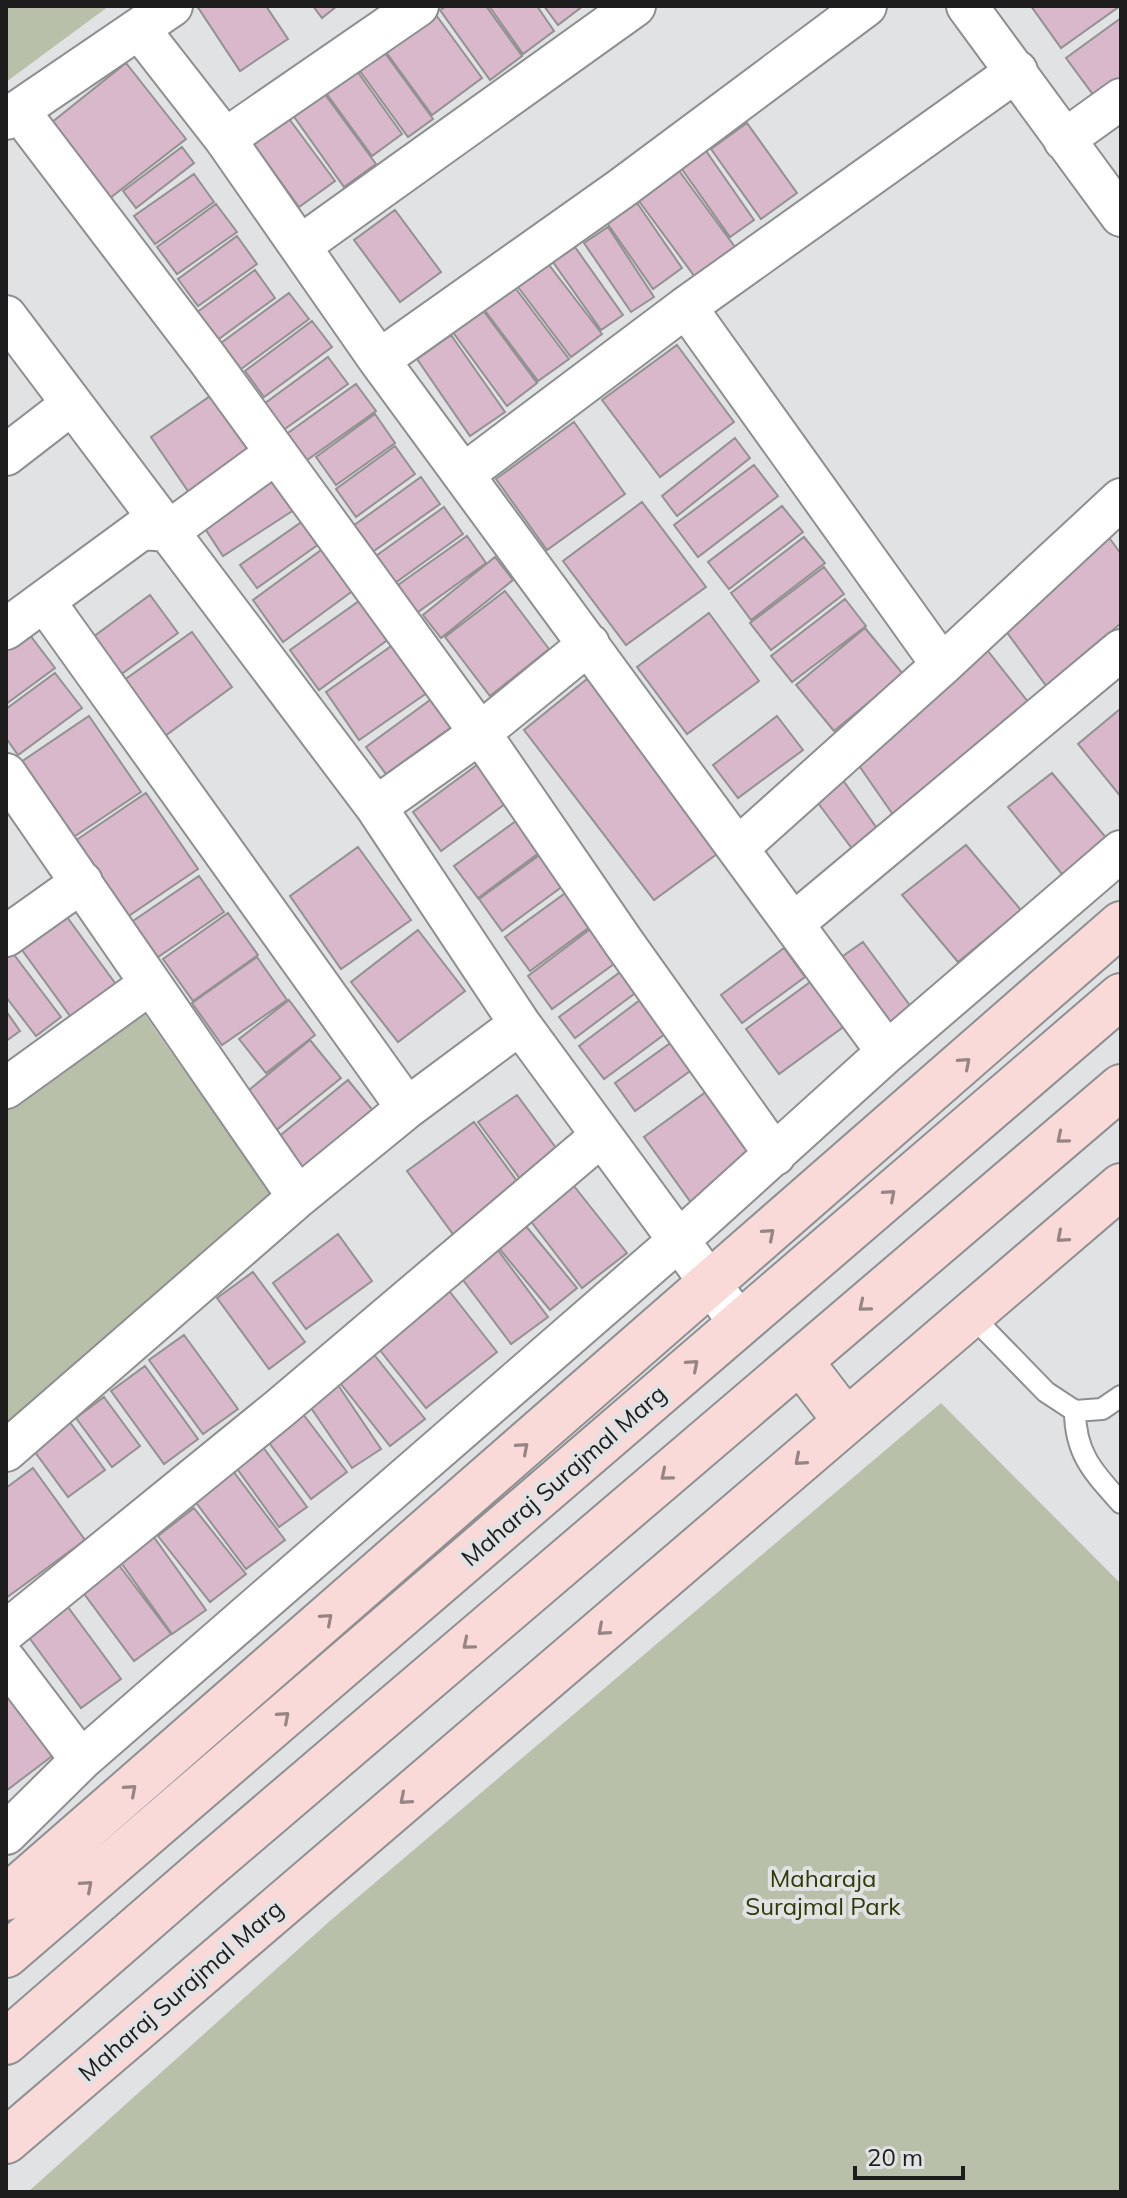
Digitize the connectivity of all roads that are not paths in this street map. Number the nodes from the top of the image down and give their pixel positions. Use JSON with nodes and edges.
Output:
{"nodes":[{"id":1,"x":172,"y":6,"type":"edge"},
{"id":2,"x":418,"y":6,"type":"edge"},
{"id":3,"x":635,"y":6,"type":"edge"},
{"id":4,"x":866,"y":6,"type":"edge"},
{"id":5,"x":967,"y":6,"type":"edge"},
{"id":6,"x":140,"y":30,"type":"junction"},
{"id":7,"x":1017,"y":71,"type":"junction"},
{"id":8,"x":1121,"y":99,"type":"edge"},
{"id":9,"x":12,"y":115,"type":"edge"},
{"id":10,"x":225,"y":139,"type":"junction"},
{"id":11,"x":1064,"y":140,"type":"junction"},
{"id":12,"x":1121,"y":216,"type":"edge"},
{"id":13,"x":300,"y":246,"type":"junction"},
{"id":14,"x":686,"y":307,"type":"junction"},
{"id":15,"x":6,"y":316,"type":"edge"},
{"id":16,"x":379,"y":360,"type":"junction"},
{"id":17,"x":72,"y":404,"type":"junction"},
{"id":18,"x":276,"y":453,"type":"junction"},
{"id":19,"x":6,"y":455,"type":"edge"},
{"id":20,"x":464,"y":474,"type":"junction"},
{"id":21,"x":1121,"y":499,"type":"edge"},
{"id":22,"x":169,"y":531,"type":"junction"},
{"id":23,"x":45,"y":602,"type":"junction"},
{"id":24,"x":6,"y":629,"type":"edge"},
{"id":25,"x":589,"y":644,"type":"junction"},
{"id":26,"x":1121,"y":650,"type":"edge"},
{"id":27,"x":942,"y":665,"type":"junction"},
{"id":28,"x":480,"y":733,"type":"junction"},
{"id":29,"x":7,"y":777,"type":"edge"},
{"id":30,"x":376,"y":807,"type":"junction"},
{"id":31,"x":739,"y":847,"type":"junction"},
{"id":32,"x":1121,"y":851,"type":"edge"},
{"id":33,"x":82,"y":882,"type":"junction"},
{"id":34,"x":794,"y":923,"type":"junction"},
{"id":35,"x":1121,"y":924,"type":"edge"},
{"id":36,"x":6,"y":936,"type":"edge"},
{"id":37,"x":150,"y":984,"type":"junction"},
{"id":38,"x":1121,"y":996,"type":"edge"},
{"id":39,"x":520,"y":1024,"type":"junction"},
{"id":40,"x":887,"y":1052,"type":"junction"},
{"id":41,"x":1121,"y":1087,"type":"edge"},
{"id":42,"x":6,"y":1088,"type":"edge"},
{"id":43,"x":407,"y":1108,"type":"junction"},
{"id":44,"x":601,"y":1136,"type":"junction"},
{"id":45,"x":775,"y":1155,"type":"junction"},
{"id":46,"x":1121,"y":1186,"type":"edge"},
{"id":47,"x":298,"y":1197,"type":"junction"},
{"id":48,"x":678,"y":1241,"type":"junction"},
{"id":49,"x":710,"y":1285,"type":"junction"},
{"id":50,"x":971,"y":1315,"type":"junction"},
{"id":51,"x":740,"y":1324,"type":"junction"},
{"id":52,"x":800,"y":1361,"type":"junction"},
{"id":53,"x":1121,"y":1396,"type":"edge"},
{"id":54,"x":1075,"y":1411,"type":"junction"},
{"id":55,"x":846,"y":1421,"type":"junction"},
{"id":56,"x":6,"y":1451,"type":"edge"},
{"id":57,"x":1121,"y":1503,"type":"edge"},
{"id":58,"x":6,"y":1631,"type":"edge"},
{"id":59,"x":6,"y":1661,"type":"edge"},
{"id":60,"x":81,"y":1760,"type":"junction"},
{"id":61,"x":6,"y":1834,"type":"edge"},
{"id":62,"x":7,"y":1897,"type":"edge"},
{"id":63,"x":39,"y":1927,"type":"junction"},
{"id":64,"x":6,"y":1955,"type":"edge"},
{"id":65,"x":6,"y":2042,"type":"edge"},
{"id":66,"x":6,"y":2141,"type":"edge"}],
"edges":[{"from":1,"to":6,"type":"street"},
{"from":2,"to":10,"type":"street"},
{"from":3,"to":13,"type":"street"},
{"from":4,"to":16,"type":"street"},
{"from":5,"to":7,"type":"street"},
{"from":6,"to":9,"type":"street"},
{"from":6,"to":10,"type":"street"},
{"from":7,"to":11,"type":"street"},
{"from":7,"to":14,"type":"street"},
{"from":8,"to":11,"type":"street"},
{"from":9,"to":18,"type":"street"},
{"from":10,"to":13,"type":"street"},
{"from":11,"to":12,"type":"street"},
{"from":13,"to":16,"type":"street"},
{"from":14,"to":20,"type":"street"},
{"from":14,"to":27,"type":"street"},
{"from":15,"to":17,"type":"street"},
{"from":16,"to":20,"type":"street"},
{"from":17,"to":19,"type":"street"},
{"from":17,"to":22,"type":"street"},
{"from":18,"to":22,"type":"street"},
{"from":18,"to":28,"type":"street"},
{"from":20,"to":25,"type":"street"},
{"from":21,"to":27,"type":"street"},
{"from":22,"to":23,"type":"street"},
{"from":22,"to":30,"type":"street"},
{"from":23,"to":24,"type":"street"},
{"from":23,"to":43,"type":"street"},
{"from":25,"to":28,"type":"street"},
{"from":25,"to":31,"type":"street"},
{"from":26,"to":34,"type":"street"},
{"from":27,"to":31,"type":"street"},
{"from":28,"to":30,"type":"street"},
{"from":28,"to":45,"type":"street"},
{"from":29,"to":33,"type":"street"},
{"from":30,"to":39,"type":"street"},
{"from":31,"to":34,"type":"street"},
{"from":32,"to":40,"type":"street"},
{"from":33,"to":36,"type":"street"},
{"from":33,"to":37,"type":"street"},
{"from":34,"to":40,"type":"street"},
{"from":49,"to":35,"type":"main road","one_way":true},
{"from":37,"to":42,"type":"street"},
{"from":37,"to":47,"type":"street"},
{"from":51,"to":38,"type":"main road","name":"Maharaj Surajmal Marg","one_way":true},
{"from":39,"to":43,"type":"street"},
{"from":39,"to":44,"type":"street"},
{"from":40,"to":45,"type":"street"},
{"from":41,"to":52,"type":"main road","one_way":true},
{"from":43,"to":47,"type":"street"},
{"from":44,"to":48,"type":"street"},
{"from":44,"to":58,"type":"street"},
{"from":45,"to":48,"type":"street"},
{"from":46,"to":50,"type":"main road","name":"Maharaj Surajmal Marg","one_way":true},
{"from":47,"to":56,"type":"street"},
{"from":48,"to":49,"type":"street"},
{"from":48,"to":60,"type":"street"},
{"from":49,"to":51,"type":"street"},
{"from":62,"to":49,"type":"main road","one_way":true},
{"from":50,"to":54,"type":"lane"},
{"from":50,"to":55,"type":"main road","name":"Maharaj Surajmal Marg"},
{"from":63,"to":51,"type":"main road","name":"Maharaj Surajmal Marg","one_way":true},
{"from":52,"to":55,"type":"main road"},
{"from":52,"to":65,"type":"main road","one_way":true},
{"from":53,"to":54,"type":"lane"},
{"from":54,"to":57,"type":"lane"},
{"from":55,"to":66,"type":"main road","name":"Maharaj Surajmal Marg","one_way":true},
{"from":59,"to":60,"type":"street"},
{"from":60,"to":61,"type":"street"},
{"from":62,"to":63,"type":"main road"},
{"from":63,"to":64,"type":"main road","name":"Maharaj Surajmal Marg"}]}
